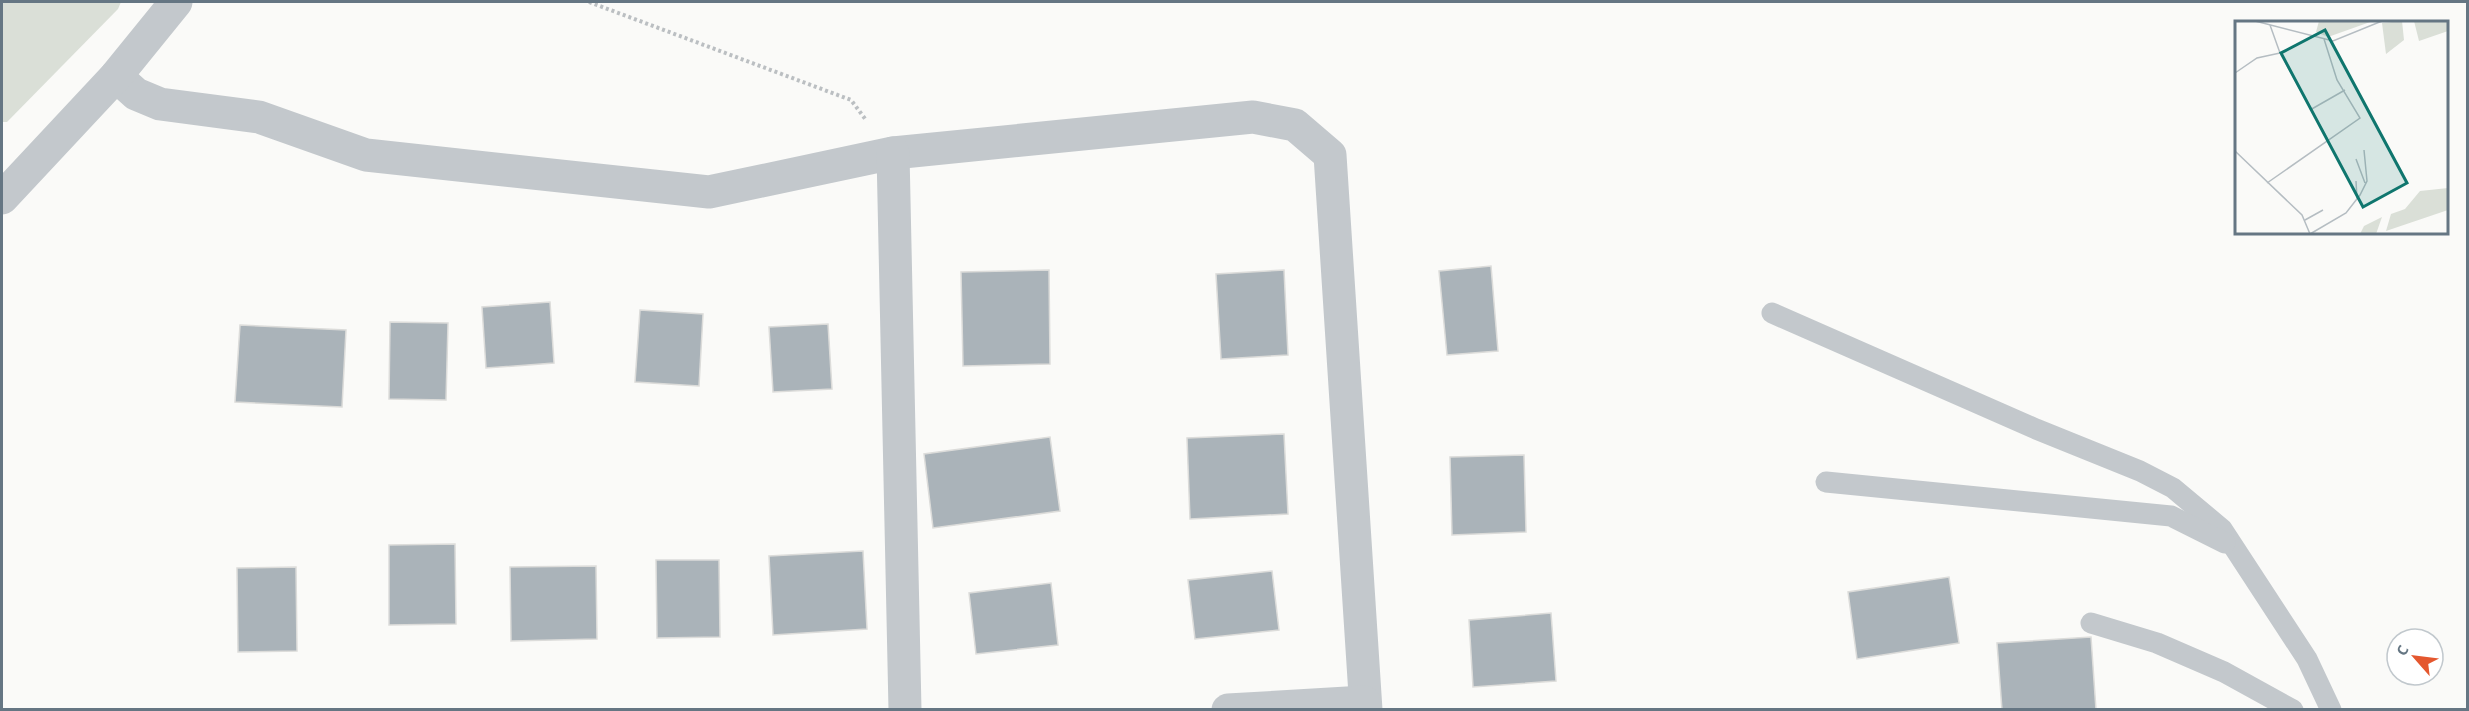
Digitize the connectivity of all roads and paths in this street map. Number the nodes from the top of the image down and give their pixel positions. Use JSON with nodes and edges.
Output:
{"nodes":[{"id":1,"x":176,"y":2,"type":"edge"},
{"id":2,"x":589,"y":2,"type":"edge"},
{"id":3,"x":116,"y":76,"type":"junction"},
{"id":4,"x":893,"y":153,"type":"junction"},
{"id":5,"x":2,"y":198,"type":"edge"},
{"id":6,"x":1772,"y":313,"type":"dead end"},
{"id":7,"x":1826,"y":482,"type":"dead end"},
{"id":8,"x":2234,"y":547,"type":"junction"},
{"id":9,"x":2091,"y":623,"type":"dead end"},
{"id":10,"x":1365,"y":706,"type":"edge"},
{"id":11,"x":906,"y":710,"type":"edge"},
{"id":12,"x":1228,"y":710,"type":"edge"},
{"id":13,"x":2293,"y":710,"type":"edge"},
{"id":14,"x":2331,"y":710,"type":"edge"}],
"edges":[{"from":1,"to":3,"type":"street"},
{"from":2,"to":4,"type":"path"},
{"from":3,"to":4,"type":"street"},
{"from":3,"to":5,"type":"street"},
{"from":4,"to":10,"type":"street"},
{"from":4,"to":11,"type":"street"},
{"from":6,"to":8,"type":"lane"},
{"from":7,"to":8,"type":"lane"},
{"from":8,"to":14,"type":"lane"},
{"from":9,"to":13,"type":"lane"},
{"from":10,"to":12,"type":"street"}]}
